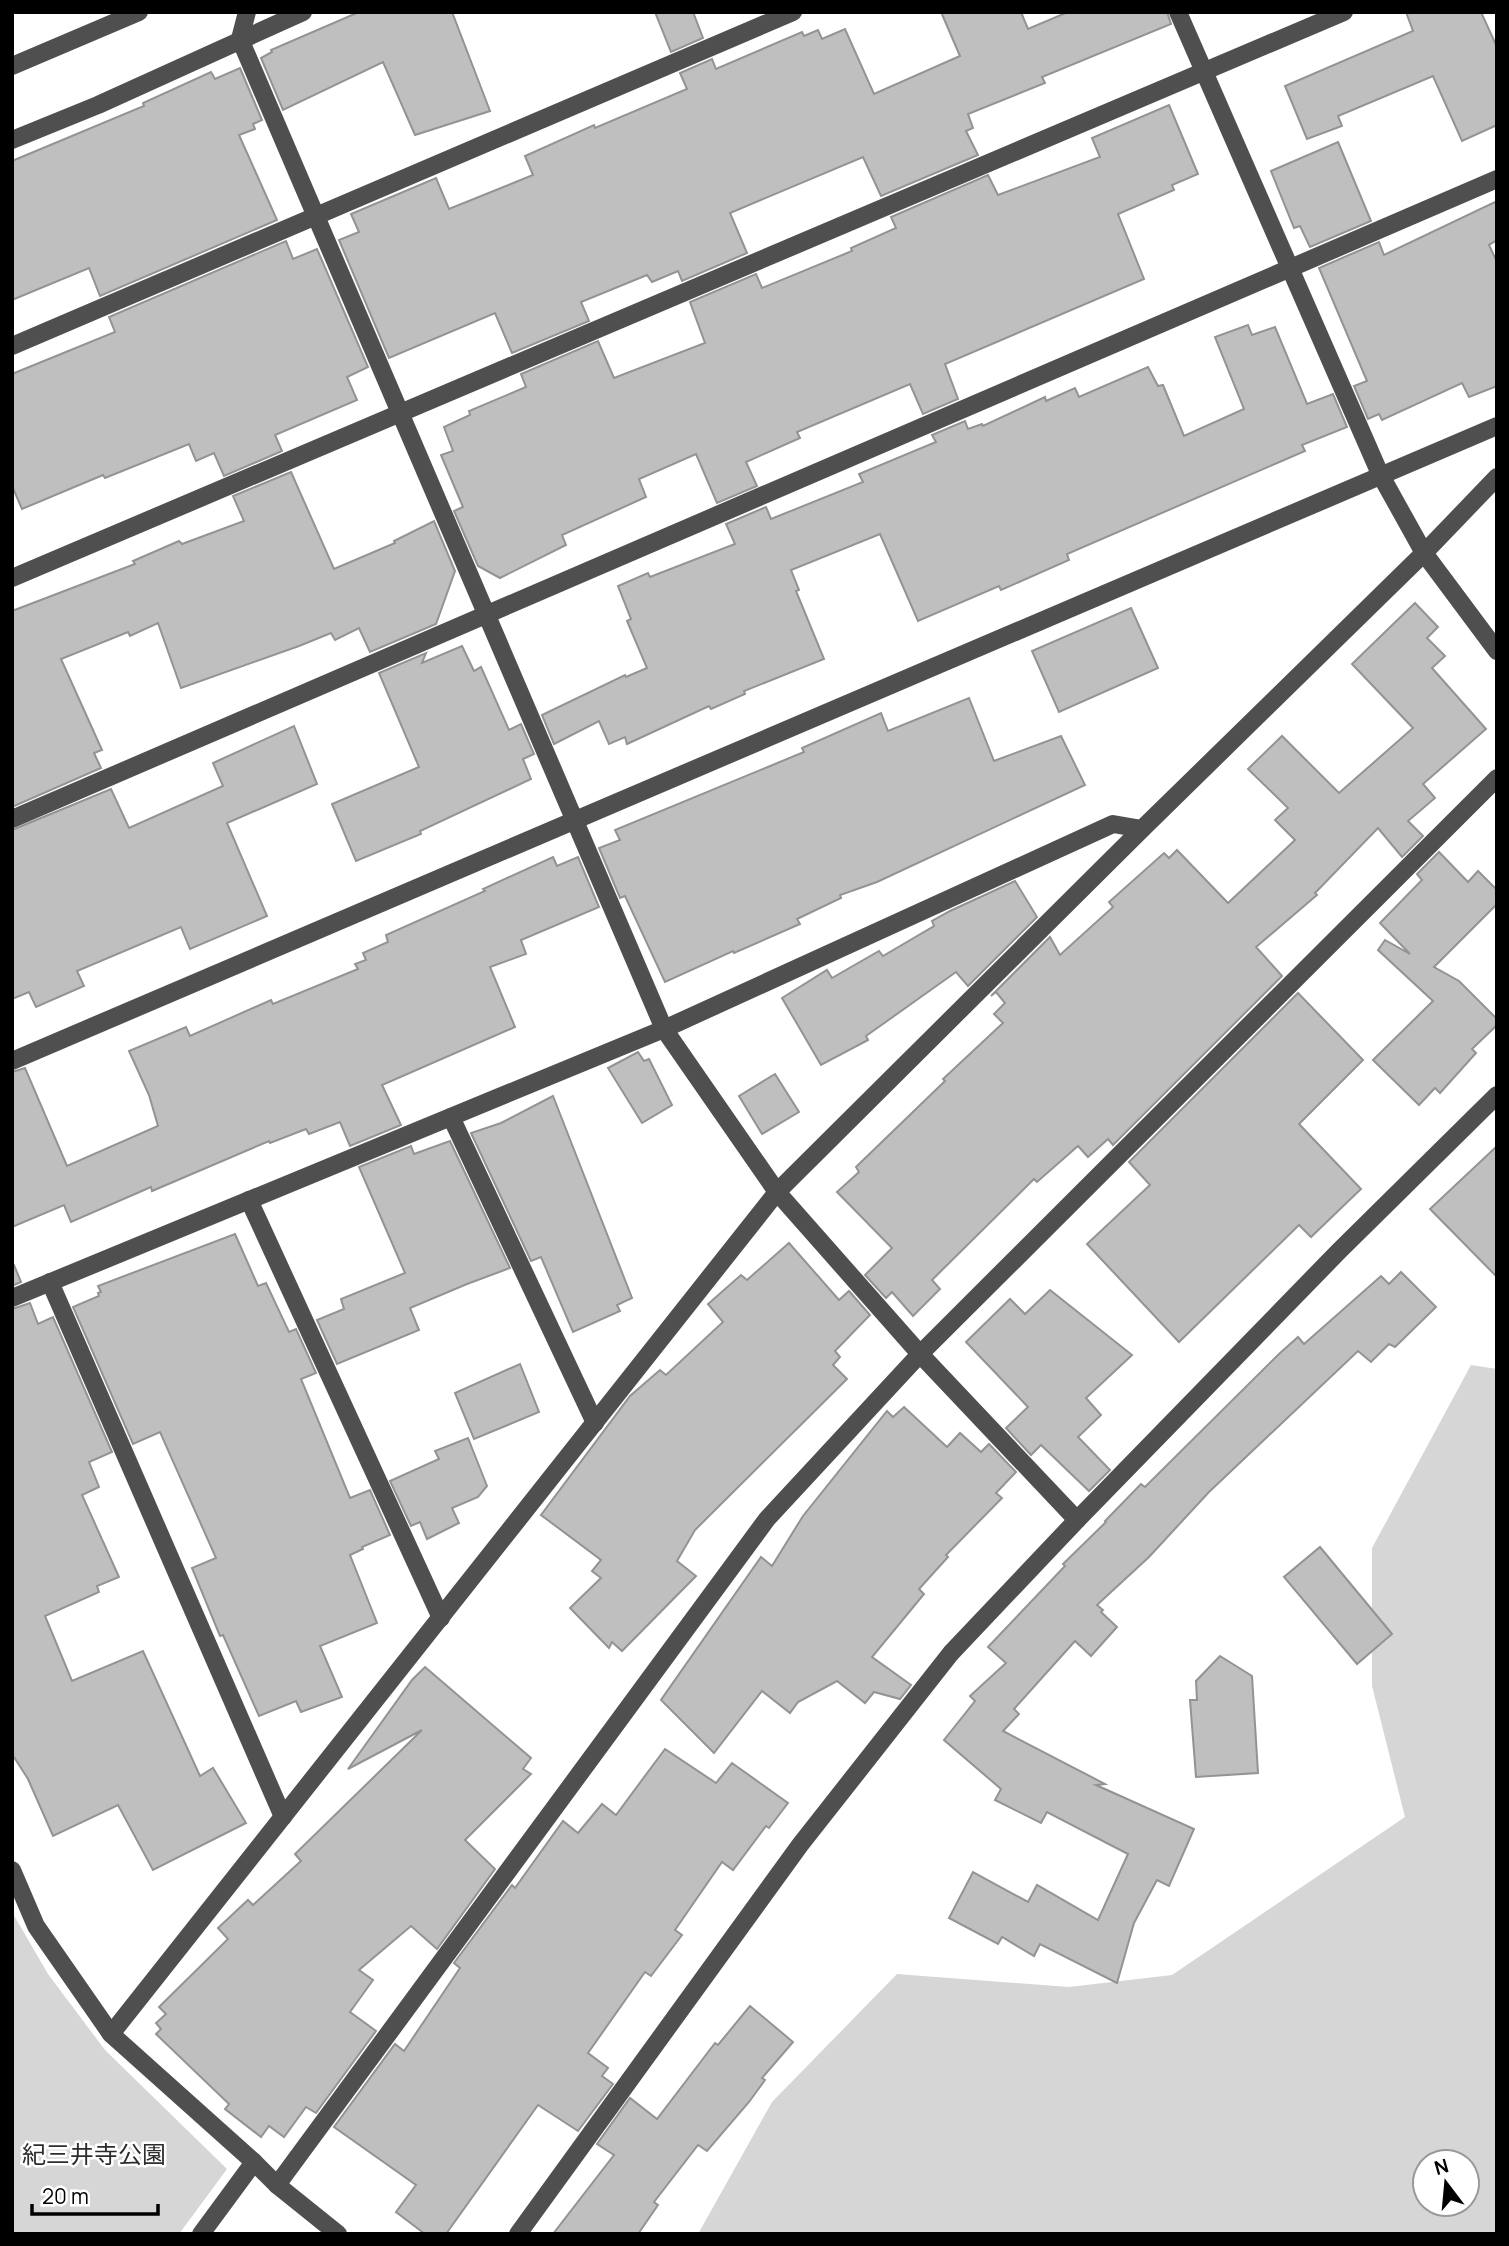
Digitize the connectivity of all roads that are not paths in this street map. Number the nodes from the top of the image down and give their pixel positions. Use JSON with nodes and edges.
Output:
{"nodes":[{"id":1,"x":139,"y":12,"type":"edge"},
{"id":2,"x":247,"y":12,"type":"edge"},
{"id":3,"x":303,"y":12,"type":"edge"},
{"id":4,"x":793,"y":12,"type":"edge"},
{"id":5,"x":1178,"y":12,"type":"edge"},
{"id":6,"x":1343,"y":12,"type":"edge"},
{"id":7,"x":240,"y":39,"type":"junction"},
{"id":8,"x":12,"y":66,"type":"edge"},
{"id":9,"x":1204,"y":72,"type":"junction"},
{"id":10,"x":12,"y":140,"type":"edge"},
{"id":11,"x":1497,"y":179,"type":"edge"},
{"id":12,"x":315,"y":215,"type":"junction"},
{"id":13,"x":1290,"y":269,"type":"junction"},
{"id":14,"x":12,"y":346,"type":"edge"},
{"id":15,"x":400,"y":414,"type":"junction"},
{"id":16,"x":1497,"y":426,"type":"edge"},
{"id":17,"x":1380,"y":474,"type":"junction"},
{"id":18,"x":1497,"y":477,"type":"edge"},
{"id":19,"x":1423,"y":553,"type":"junction"},
{"id":20,"x":12,"y":579,"type":"edge"},
{"id":21,"x":486,"y":615,"type":"junction"},
{"id":22,"x":1497,"y":651,"type":"edge"},
{"id":23,"x":1497,"y":778,"type":"edge"},
{"id":24,"x":12,"y":819,"type":"edge"},
{"id":25,"x":574,"y":820,"type":"junction"},
{"id":26,"x":1142,"y":829,"type":"junction"},
{"id":27,"x":664,"y":1029,"type":"junction"},
{"id":28,"x":12,"y":1061,"type":"edge"},
{"id":29,"x":1497,"y":1096,"type":"edge"},
{"id":30,"x":451,"y":1116,"type":"junction"},
{"id":31,"x":777,"y":1192,"type":"junction"},
{"id":32,"x":249,"y":1200,"type":"junction"},
{"id":33,"x":50,"y":1282,"type":"junction"},
{"id":34,"x":12,"y":1298,"type":"edge"},
{"id":35,"x":920,"y":1354,"type":"junction"},
{"id":36,"x":595,"y":1423,"type":"junction"},
{"id":37,"x":1077,"y":1520,"type":"junction"},
{"id":38,"x":441,"y":1618,"type":"junction"},
{"id":39,"x":283,"y":1817,"type":"junction"},
{"id":40,"x":12,"y":1870,"type":"edge"},
{"id":41,"x":111,"y":2034,"type":"junction"},
{"id":42,"x":254,"y":2162,"type":"junction"},
{"id":43,"x":277,"y":2185,"type":"junction"},
{"id":44,"x":201,"y":2234,"type":"edge"},
{"id":45,"x":338,"y":2234,"type":"edge"},
{"id":46,"x":518,"y":2234,"type":"edge"}],
"edges":[{"from":1,"to":8,"type":"street"},
{"from":2,"to":7,"type":"street"},
{"from":3,"to":7,"type":"street"},
{"from":4,"to":12,"type":"street"},
{"from":5,"to":9,"type":"street"},
{"from":6,"to":9,"type":"street"},
{"from":7,"to":10,"type":"street"},
{"from":7,"to":12,"type":"street"},
{"from":9,"to":13,"type":"street"},
{"from":9,"to":15,"type":"street"},
{"from":11,"to":13,"type":"street"},
{"from":12,"to":14,"type":"street"},
{"from":12,"to":15,"type":"street"},
{"from":13,"to":17,"type":"street"},
{"from":13,"to":21,"type":"street"},
{"from":15,"to":20,"type":"street"},
{"from":15,"to":21,"type":"street"},
{"from":16,"to":17,"type":"street"},
{"from":17,"to":19,"type":"street"},
{"from":17,"to":25,"type":"street"},
{"from":18,"to":19,"type":"street"},
{"from":19,"to":22,"type":"street"},
{"from":19,"to":26,"type":"street"},
{"from":21,"to":24,"type":"street"},
{"from":21,"to":25,"type":"street"},
{"from":23,"to":35,"type":"street"},
{"from":25,"to":27,"type":"street"},
{"from":25,"to":28,"type":"street"},
{"from":26,"to":27,"type":"street"},
{"from":26,"to":31,"type":"street"},
{"from":27,"to":30,"type":"street"},
{"from":27,"to":31,"type":"street"},
{"from":29,"to":37,"type":"street"},
{"from":30,"to":32,"type":"street"},
{"from":30,"to":36,"type":"street"},
{"from":31,"to":35,"type":"street"},
{"from":31,"to":36,"type":"street"},
{"from":32,"to":33,"type":"street"},
{"from":32,"to":38,"type":"street"},
{"from":33,"to":34,"type":"street"},
{"from":33,"to":39,"type":"street"},
{"from":35,"to":37,"type":"street"},
{"from":35,"to":43,"type":"street"},
{"from":36,"to":38,"type":"street"},
{"from":37,"to":46,"type":"street"},
{"from":38,"to":39,"type":"street"},
{"from":39,"to":41,"type":"street"},
{"from":40,"to":41,"type":"street"},
{"from":41,"to":42,"type":"street"},
{"from":42,"to":43,"type":"street"},
{"from":42,"to":44,"type":"street"},
{"from":43,"to":45,"type":"street"}]}
